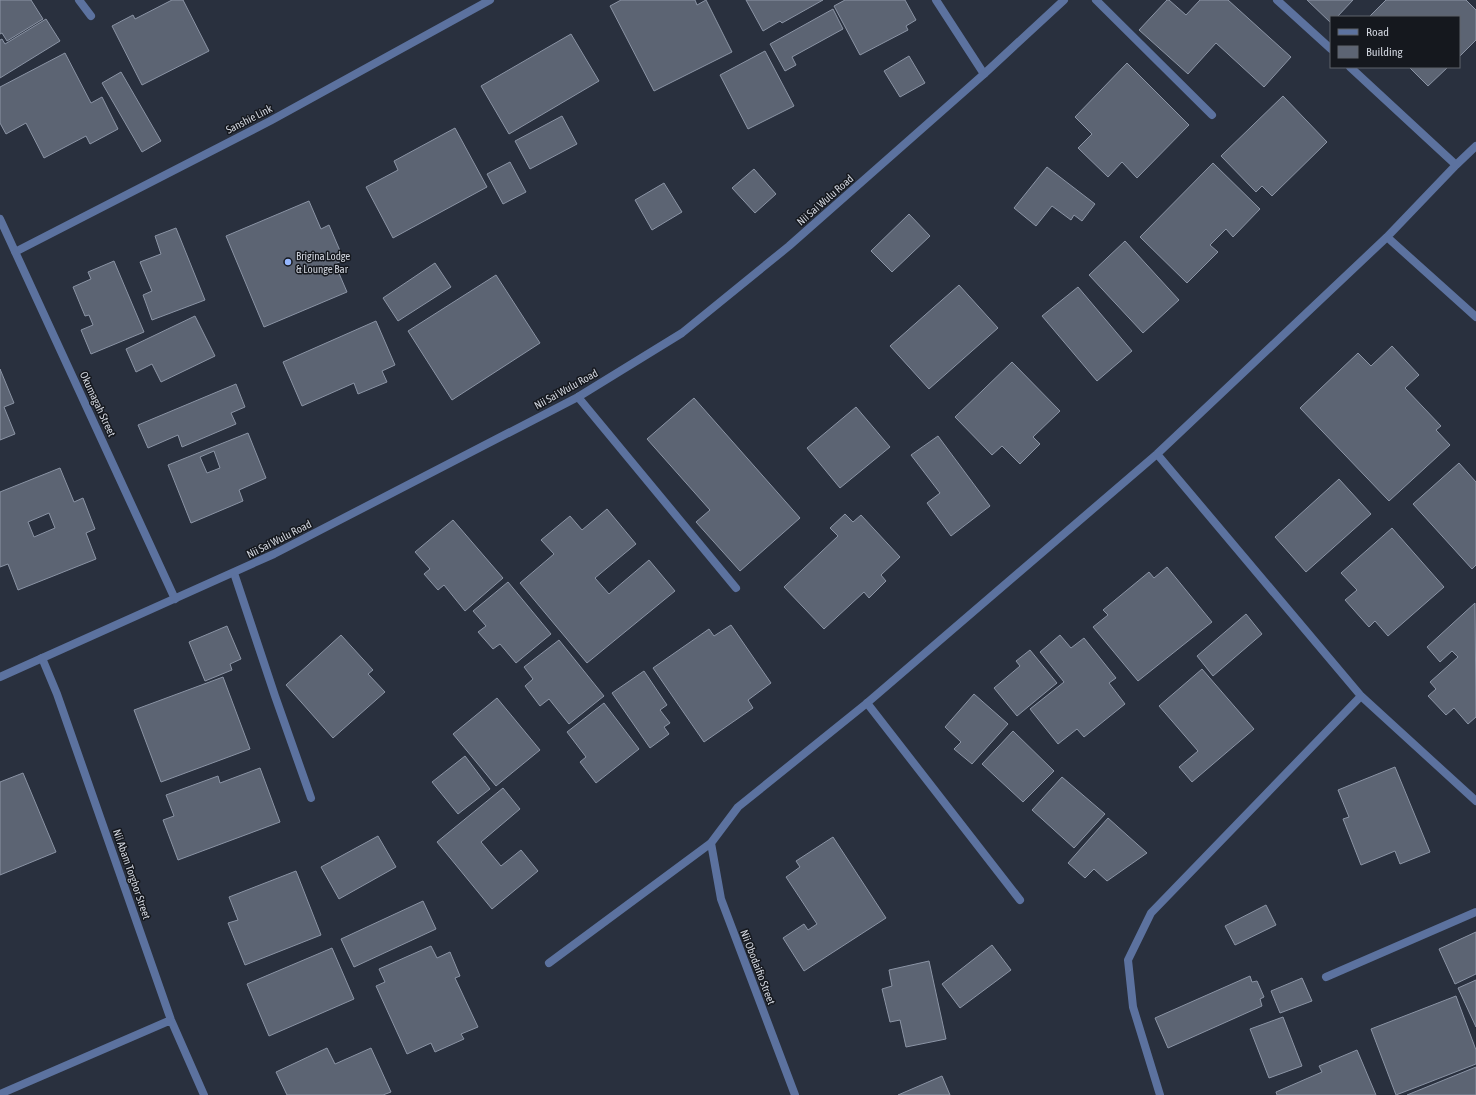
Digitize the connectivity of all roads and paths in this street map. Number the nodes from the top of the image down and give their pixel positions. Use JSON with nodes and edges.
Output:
{"nodes":[{"id":1,"x":79,"y":0,"type":"edge"},
{"id":2,"x":490,"y":0,"type":"edge"},
{"id":3,"x":936,"y":0,"type":"edge"},
{"id":4,"x":1064,"y":0,"type":"edge"},
{"id":5,"x":1096,"y":0,"type":"edge"},
{"id":6,"x":1277,"y":0,"type":"edge"},
{"id":7,"x":91,"y":16,"type":"dead end"},
{"id":8,"x":1330,"y":48,"type":"edge"},
{"id":9,"x":1351,"y":68,"type":"edge"},
{"id":10,"x":984,"y":74,"type":"junction"},
{"id":11,"x":1212,"y":115,"type":"dead end"},
{"id":12,"x":1476,"y":146,"type":"edge"},
{"id":13,"x":1456,"y":165,"type":"junction"},
{"id":14,"x":0,"y":220,"type":"edge"},
{"id":15,"x":1387,"y":237,"type":"junction"},
{"id":16,"x":15,"y":252,"type":"junction"},
{"id":17,"x":1474,"y":312,"type":"edge"},
{"id":18,"x":578,"y":397,"type":"junction"},
{"id":19,"x":1157,"y":454,"type":"junction"},
{"id":20,"x":234,"y":573,"type":"junction"},
{"id":21,"x":736,"y":588,"type":"dead end"},
{"id":22,"x":175,"y":599,"type":"junction"},
{"id":23,"x":42,"y":658,"type":"junction"},
{"id":24,"x":0,"y":677,"type":"edge"},
{"id":25,"x":1361,"y":696,"type":"junction"},
{"id":26,"x":867,"y":703,"type":"junction"},
{"id":27,"x":312,"y":798,"type":"dead end"},
{"id":28,"x":1476,"y":801,"type":"edge"},
{"id":29,"x":712,"y":843,"type":"junction"},
{"id":30,"x":1020,"y":900,"type":"dead end"},
{"id":31,"x":1476,"y":912,"type":"edge"},
{"id":32,"x":549,"y":963,"type":"dead end"},
{"id":33,"x":1326,"y":977,"type":"dead end"},
{"id":34,"x":171,"y":1020,"type":"junction"},
{"id":35,"x":0,"y":1094,"type":"edge"},
{"id":36,"x":204,"y":1095,"type":"edge"},
{"id":37,"x":795,"y":1095,"type":"edge"},
{"id":38,"x":1160,"y":1095,"type":"edge"}],
"edges":[{"from":1,"to":7,"type":"street"},
{"from":2,"to":16,"type":"street","name":"Sanshie Link"},
{"from":3,"to":10,"type":"street"},
{"from":4,"to":10,"type":"street","name":"Nii Sai Wulu Road"},
{"from":5,"to":11,"type":"street"},
{"from":6,"to":8,"type":"street"},
{"from":9,"to":13,"type":"street"},
{"from":10,"to":18,"type":"street","name":"Nii Sai Wulu Road"},
{"from":12,"to":13,"type":"street"},
{"from":13,"to":15,"type":"street"},
{"from":14,"to":16,"type":"street","name":"Okumagah Street"},
{"from":15,"to":17,"type":"street"},
{"from":15,"to":19,"type":"street"},
{"from":16,"to":22,"type":"street","name":"Okumagah Street"},
{"from":18,"to":20,"type":"street","name":"Nii Sai Wulu Road"},
{"from":18,"to":21,"type":"street"},
{"from":19,"to":25,"type":"street"},
{"from":19,"to":26,"type":"street"},
{"from":20,"to":22,"type":"street","name":"Nii Sai Wulu Road"},
{"from":20,"to":27,"type":"street"},
{"from":22,"to":23,"type":"street","name":"Nii Sai Wulu Road"},
{"from":23,"to":24,"type":"street","name":"Nii Sai Wulu Road"},
{"from":23,"to":34,"type":"street","name":"Nii Abam Torgbor Street"},
{"from":25,"to":28,"type":"street"},
{"from":25,"to":38,"type":"street"},
{"from":26,"to":29,"type":"street"},
{"from":26,"to":30,"type":"street"},
{"from":29,"to":32,"type":"street"},
{"from":29,"to":37,"type":"street","name":"Nii Obodaifio Street"},
{"from":31,"to":33,"type":"street"},
{"from":34,"to":35,"type":"street"},
{"from":34,"to":36,"type":"street","name":"Nii Abam Torgbor Street"}]}
